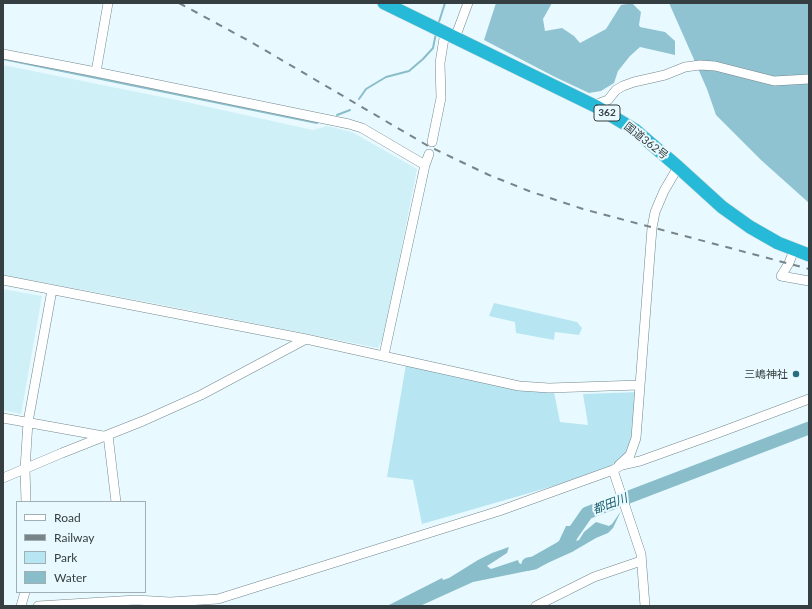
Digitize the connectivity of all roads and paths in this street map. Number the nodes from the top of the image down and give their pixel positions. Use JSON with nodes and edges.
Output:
{"nodes":[{"id":1,"x":108,"y":3,"type":"edge"},
{"id":2,"x":384,"y":3,"type":"edge"},
{"id":3,"x":468,"y":3,"type":"edge"},
{"id":4,"x":450,"y":35,"type":"junction"},
{"id":5,"x":3,"y":54,"type":"edge"},
{"id":6,"x":96,"y":72,"type":"junction"},
{"id":7,"x":809,"y":79,"type":"edge"},
{"id":8,"x":597,"y":107,"type":"junction"},
{"id":9,"x":432,"y":142,"type":"dead end"},
{"id":10,"x":428,"y":154,"type":"dead end"},
{"id":11,"x":425,"y":165,"type":"junction"},
{"id":12,"x":678,"y":167,"type":"junction"},
{"id":13,"x":794,"y":250,"type":"junction"},
{"id":14,"x":809,"y":255,"type":"edge"},
{"id":15,"x":3,"y":280,"type":"edge"},
{"id":16,"x":809,"y":281,"type":"edge"},
{"id":17,"x":52,"y":290,"type":"junction"},
{"id":18,"x":306,"y":339,"type":"junction"},
{"id":19,"x":384,"y":356,"type":"junction"},
{"id":20,"x":639,"y":385,"type":"junction"},
{"id":21,"x":809,"y":399,"type":"edge"},
{"id":22,"x":3,"y":418,"type":"edge"},
{"id":23,"x":28,"y":422,"type":"junction"},
{"id":24,"x":106,"y":436,"type":"junction"},
{"id":25,"x":25,"y":469,"type":"junction"},
{"id":26,"x":613,"y":470,"type":"junction"},
{"id":27,"x":3,"y":478,"type":"edge"},
{"id":28,"x":26,"y":501,"type":"edge"},
{"id":29,"x":116,"y":501,"type":"edge"},
{"id":30,"x":641,"y":558,"type":"junction"},
{"id":31,"x":25,"y":593,"type":"edge"},
{"id":32,"x":140,"y":596,"type":"edge"},
{"id":33,"x":21,"y":606,"type":"edge"},
{"id":34,"x":38,"y":606,"type":"edge"},
{"id":35,"x":536,"y":606,"type":"edge"},
{"id":36,"x":645,"y":606,"type":"edge"}],
"edges":[{"from":1,"to":6,"type":"street"},
{"from":2,"to":4,"type":"highway","name":"国道362号","number":"362"},
{"from":3,"to":4,"type":"street"},
{"from":4,"to":8,"type":"highway","name":"国道362号","number":"362"},
{"from":4,"to":9,"type":"street"},
{"from":5,"to":6,"type":"street"},
{"from":6,"to":11,"type":"street"},
{"from":7,"to":8,"type":"street"},
{"from":8,"to":12,"type":"highway","name":"国道362号","number":"362"},
{"from":10,"to":11,"type":"street"},
{"from":11,"to":19,"type":"street"},
{"from":12,"to":13,"type":"highway","name":"国道362号","number":"362"},
{"from":12,"to":20,"type":"street"},
{"from":13,"to":14,"type":"highway","name":"国道362号","number":"362"},
{"from":13,"to":16,"type":"street"},
{"from":15,"to":17,"type":"street"},
{"from":17,"to":18,"type":"street"},
{"from":17,"to":23,"type":"street"},
{"from":18,"to":19,"type":"street"},
{"from":18,"to":24,"type":"street"},
{"from":19,"to":20,"type":"street"},
{"from":20,"to":26,"type":"street"},
{"from":21,"to":26,"type":"street"},
{"from":22,"to":23,"type":"street"},
{"from":23,"to":24,"type":"street"},
{"from":23,"to":25,"type":"street"},
{"from":24,"to":25,"type":"street"},
{"from":24,"to":29,"type":"street"},
{"from":25,"to":27,"type":"street"},
{"from":25,"to":28,"type":"street"},
{"from":26,"to":30,"type":"street"},
{"from":26,"to":32,"type":"street"},
{"from":30,"to":35,"type":"street"},
{"from":30,"to":36,"type":"street"},
{"from":31,"to":33,"type":"street"},
{"from":32,"to":34,"type":"street"}]}
